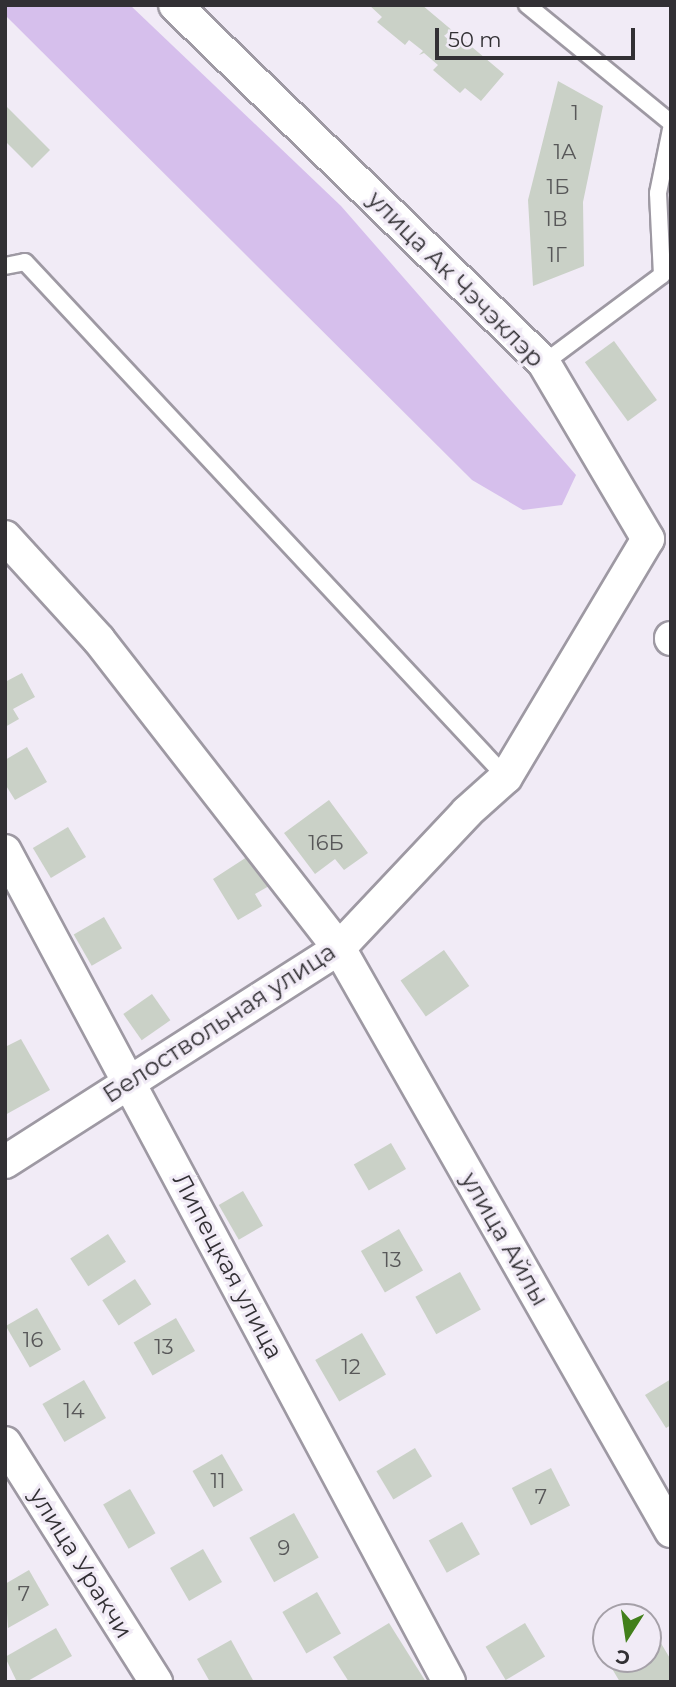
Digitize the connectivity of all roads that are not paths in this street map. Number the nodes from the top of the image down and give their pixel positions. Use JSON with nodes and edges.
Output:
{"nodes":[{"id":1,"x":175,"y":5,"type":"edge"},
{"id":2,"x":527,"y":5,"type":"edge"},
{"id":3,"x":671,"y":123,"type":"edge"},
{"id":4,"x":671,"y":130,"type":"edge"},
{"id":5,"x":5,"y":266,"type":"edge"},
{"id":6,"x":544,"y":363,"type":"junction"},
{"id":7,"x":5,"y":537,"type":"edge"},
{"id":8,"x":506,"y":777,"type":"junction"},
{"id":9,"x":5,"y":851,"type":"edge"},
{"id":10,"x":339,"y":948,"type":"junction"},
{"id":11,"x":129,"y":1082,"type":"junction"},
{"id":12,"x":5,"y":1162,"type":"edge"},
{"id":13,"x":5,"y":1443,"type":"edge"},
{"id":14,"x":671,"y":1531,"type":"edge"},
{"id":15,"x":156,"y":1682,"type":"edge"},
{"id":16,"x":449,"y":1682,"type":"edge"}],
"edges":[{"from":1,"to":6,"type":"street","name":"улица Ак Чэчэклэр"},
{"from":2,"to":3,"type":"lane"},
{"from":4,"to":6,"type":"lane"},
{"from":5,"to":8,"type":"lane"},
{"from":6,"to":8,"type":"street","name":"улица Ак Чэчэклэр"},
{"from":7,"to":10,"type":"street","name":"улица Айлы"},
{"from":8,"to":10,"type":"street","name":"Белоствольная улица"},
{"from":9,"to":11,"type":"street","name":"Липецкая улица"},
{"from":10,"to":11,"type":"street","name":"Белоствольная улица"},
{"from":10,"to":14,"type":"street","name":"улица Айлы"},
{"from":11,"to":12,"type":"street","name":"Белоствольная улица"},
{"from":11,"to":16,"type":"street","name":"Липецкая улица"},
{"from":13,"to":15,"type":"street","name":"улица Уракчи"}]}
